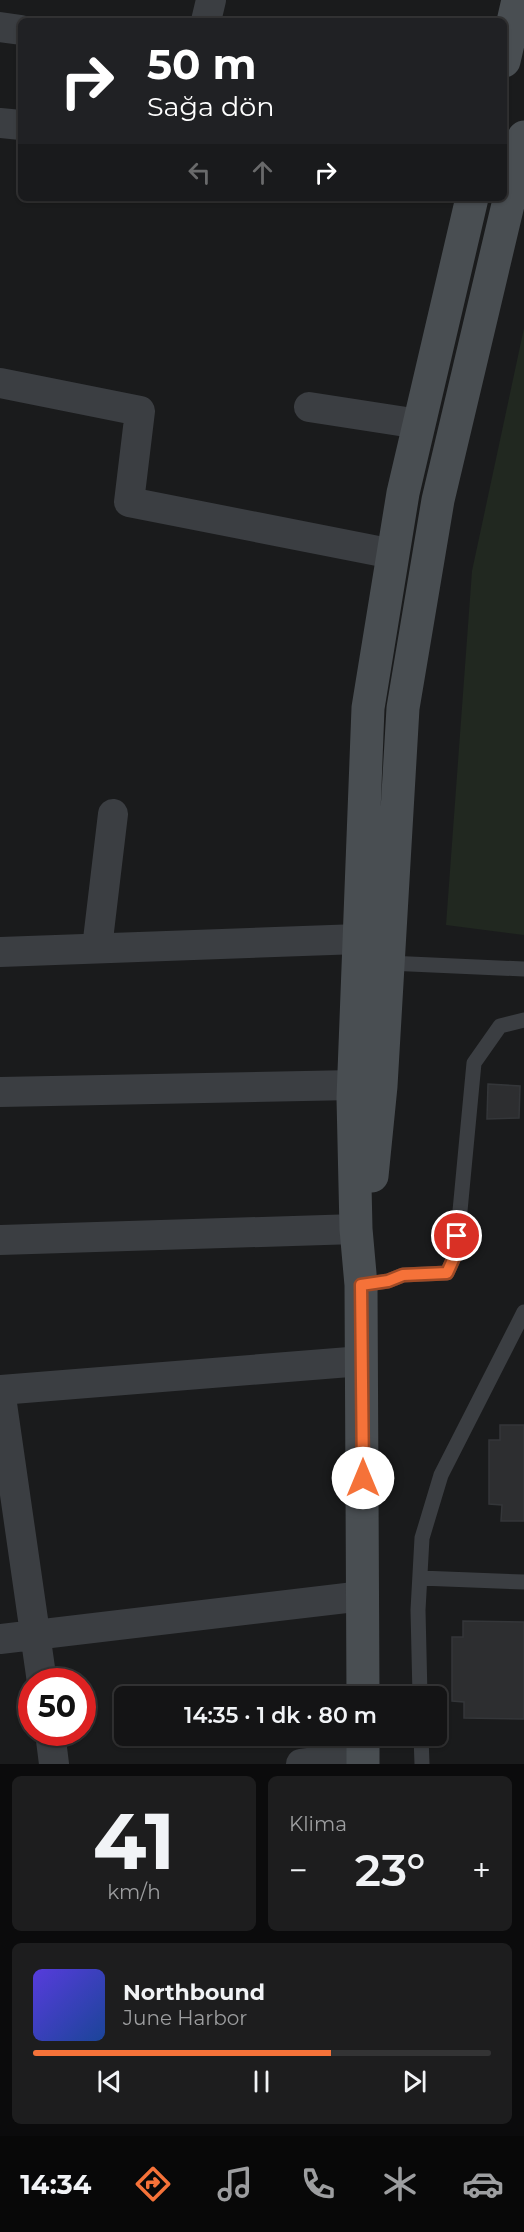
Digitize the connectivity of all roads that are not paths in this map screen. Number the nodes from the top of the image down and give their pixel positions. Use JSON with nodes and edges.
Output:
{"nodes":[{"id":1,"x":211,"y":0,"type":"edge"},
{"id":2,"x":518,"y":0,"type":"edge"},
{"id":3,"x":207,"y":18,"type":"edge"},
{"id":4,"x":0,"y":27,"type":"edge"},
{"id":5,"x":18,"y":30,"type":"edge"},
{"id":6,"x":507,"y":49,"type":"edge"},
{"id":7,"x":0,"y":123,"type":"edge"},
{"id":8,"x":18,"y":125,"type":"edge"},
{"id":9,"x":524,"y":137,"type":"edge"},
{"id":10,"x":471,"y":201,"type":"edge"},
{"id":11,"x":0,"y":383,"type":"edge"},
{"id":12,"x":309,"y":407,"type":"dead end"},
{"id":13,"x":419,"y":424,"type":"junction"},
{"id":14,"x":393,"y":554,"type":"junction"},
{"id":15,"x":113,"y":814,"type":"dead end"},
{"id":16,"x":359,"y":939,"type":"junction"},
{"id":17,"x":97,"y":948,"type":"junction"},
{"id":18,"x":0,"y":952,"type":"edge"},
{"id":19,"x":388,"y":963,"type":"junction"},
{"id":20,"x":524,"y":969,"type":"edge"},
{"id":21,"x":524,"y":1020,"type":"edge"},
{"id":22,"x":354,"y":1085,"type":"junction"},
{"id":23,"x":0,"y":1092,"type":"edge"},
{"id":24,"x":356,"y":1229,"type":"junction"},
{"id":25,"x":0,"y":1240,"type":"edge"},
{"id":26,"x":361,"y":1285,"type":"junction"},
{"id":27,"x":524,"y":1312,"type":"edge"},
{"id":28,"x":362,"y":1361,"type":"junction"},
{"id":29,"x":0,"y":1390,"type":"edge"},
{"id":30,"x":420,"y":1578,"type":"junction"},
{"id":31,"x":524,"y":1582,"type":"edge"},
{"id":32,"x":363,"y":1596,"type":"junction"},
{"id":33,"x":36,"y":1634,"type":"junction"},
{"id":34,"x":0,"y":1639,"type":"edge"},
{"id":35,"x":40,"y":1668,"type":"edge"},
{"id":36,"x":363,"y":1686,"type":"edge"},
{"id":37,"x":420,"y":1686,"type":"edge"},
{"id":38,"x":52,"y":1746,"type":"edge"},
{"id":39,"x":421,"y":1746,"type":"edge"},
{"id":40,"x":363,"y":1752,"type":"edge"},
{"id":41,"x":54,"y":1764,"type":"edge"},
{"id":42,"x":301,"y":1764,"type":"edge"},
{"id":43,"x":422,"y":1764,"type":"edge"}],
"edges":[{"from":1,"to":3,"type":"street"},
{"from":2,"to":6,"type":"main road"},
{"from":4,"to":5,"type":"street"},
{"from":7,"to":8,"type":"street"},
{"from":9,"to":19,"type":"main road"},
{"from":10,"to":13,"type":"main road"},
{"from":11,"to":14,"type":"street"},
{"from":12,"to":13,"type":"street"},
{"from":13,"to":14,"type":"main road"},
{"from":14,"to":16,"type":"main road"},
{"from":15,"to":17,"type":"street"},
{"from":16,"to":17,"type":"street"},
{"from":16,"to":22,"type":"main road"},
{"from":17,"to":18,"type":"street"},
{"from":19,"to":20,"type":"lane"},
{"from":19,"to":26,"type":"main road"},
{"from":21,"to":26,"type":"lane"},
{"from":22,"to":23,"type":"street"},
{"from":22,"to":24,"type":"main road"},
{"from":24,"to":25,"type":"street"},
{"from":24,"to":26,"type":"main road"},
{"from":26,"to":28,"type":"main road"},
{"from":27,"to":30,"type":"lane"},
{"from":28,"to":29,"type":"street"},
{"from":28,"to":32,"type":"main road"},
{"from":29,"to":33,"type":"street"},
{"from":30,"to":31,"type":"lane"},
{"from":30,"to":37,"type":"lane"},
{"from":32,"to":33,"type":"street"},
{"from":32,"to":36,"type":"main road"},
{"from":33,"to":34,"type":"street"},
{"from":33,"to":35,"type":"street"},
{"from":38,"to":41,"type":"street"},
{"from":39,"to":43,"type":"lane"},
{"from":40,"to":42,"type":"street"}]}
